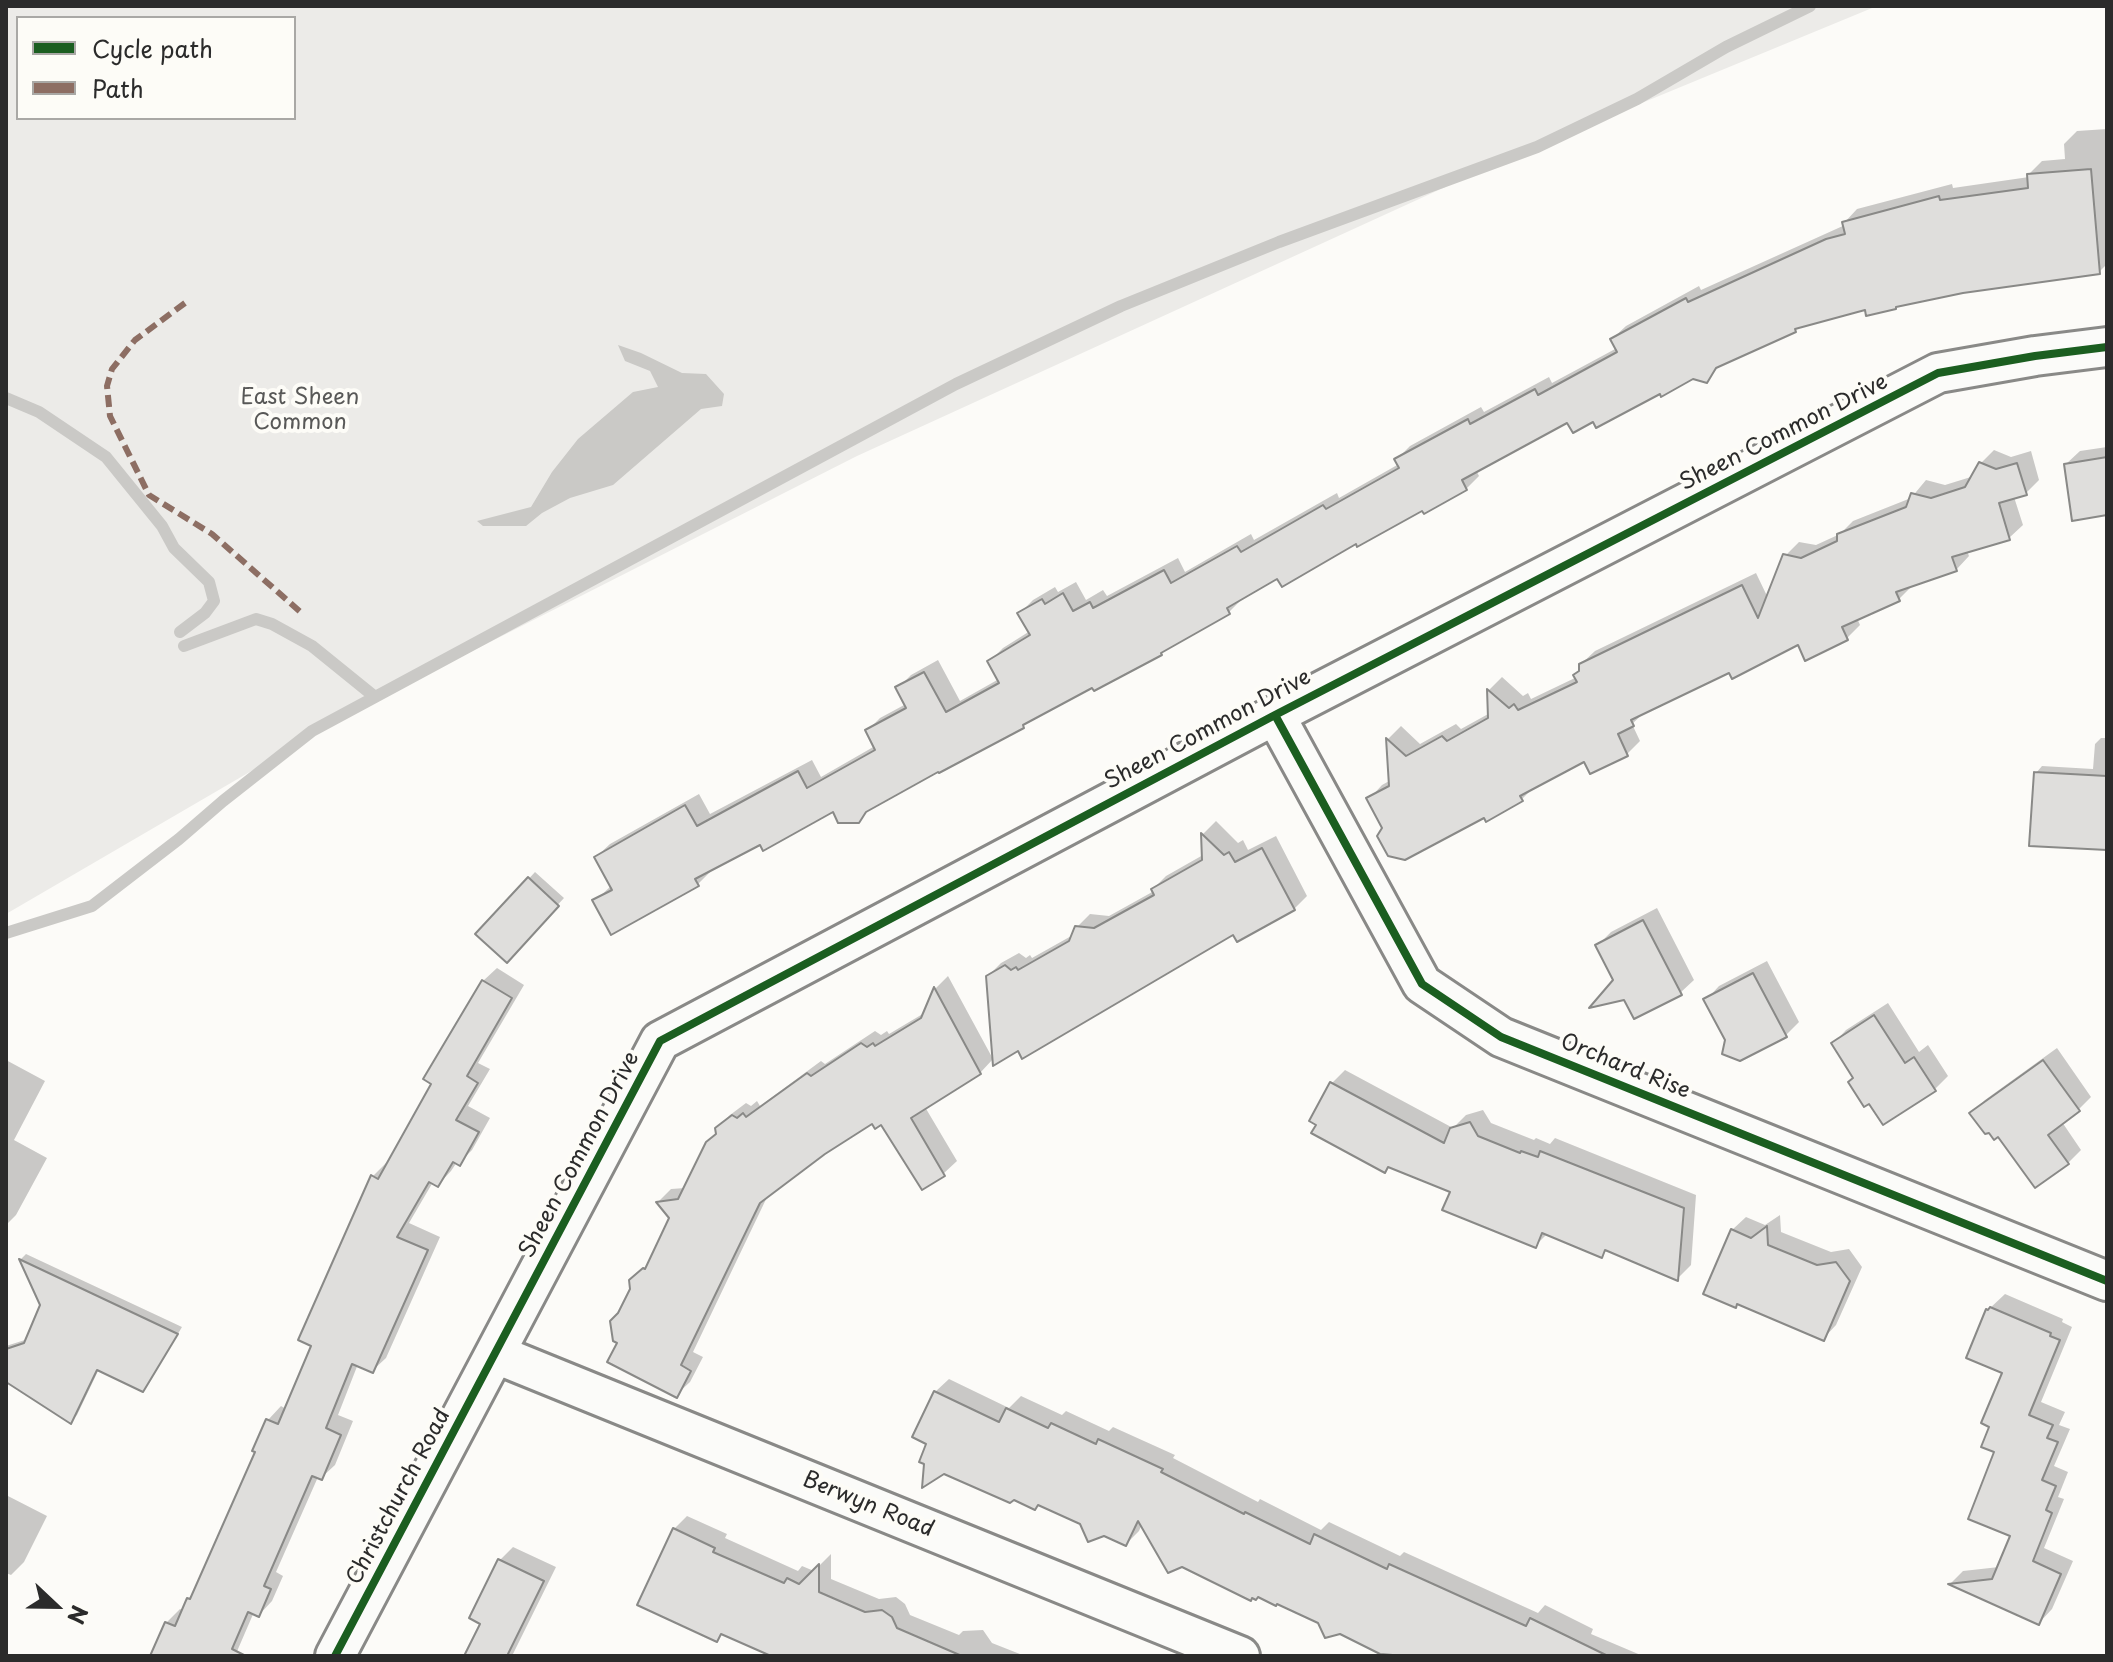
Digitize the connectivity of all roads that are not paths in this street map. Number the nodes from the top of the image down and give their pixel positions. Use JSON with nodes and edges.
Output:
{"nodes":[{"id":1,"x":2107,"y":347,"type":"edge"},
{"id":2,"x":1275,"y":715,"type":"junction"},
{"id":3,"x":2107,"y":1281,"type":"edge"},
{"id":4,"x":496,"y":1354,"type":"junction"},
{"id":5,"x":335,"y":1656,"type":"edge"},
{"id":6,"x":1240,"y":1656,"type":"edge"}],
"edges":[{"from":1,"to":2,"type":"street","name":"Sheen Common Drive"},
{"from":2,"to":3,"type":"street","name":"Orchard Rise"},
{"from":2,"to":4,"type":"street","name":"Sheen Common Drive"},
{"from":4,"to":5,"type":"street","name":"Christchurch Road"},
{"from":4,"to":6,"type":"street","name":"Berwyn Road"}]}
